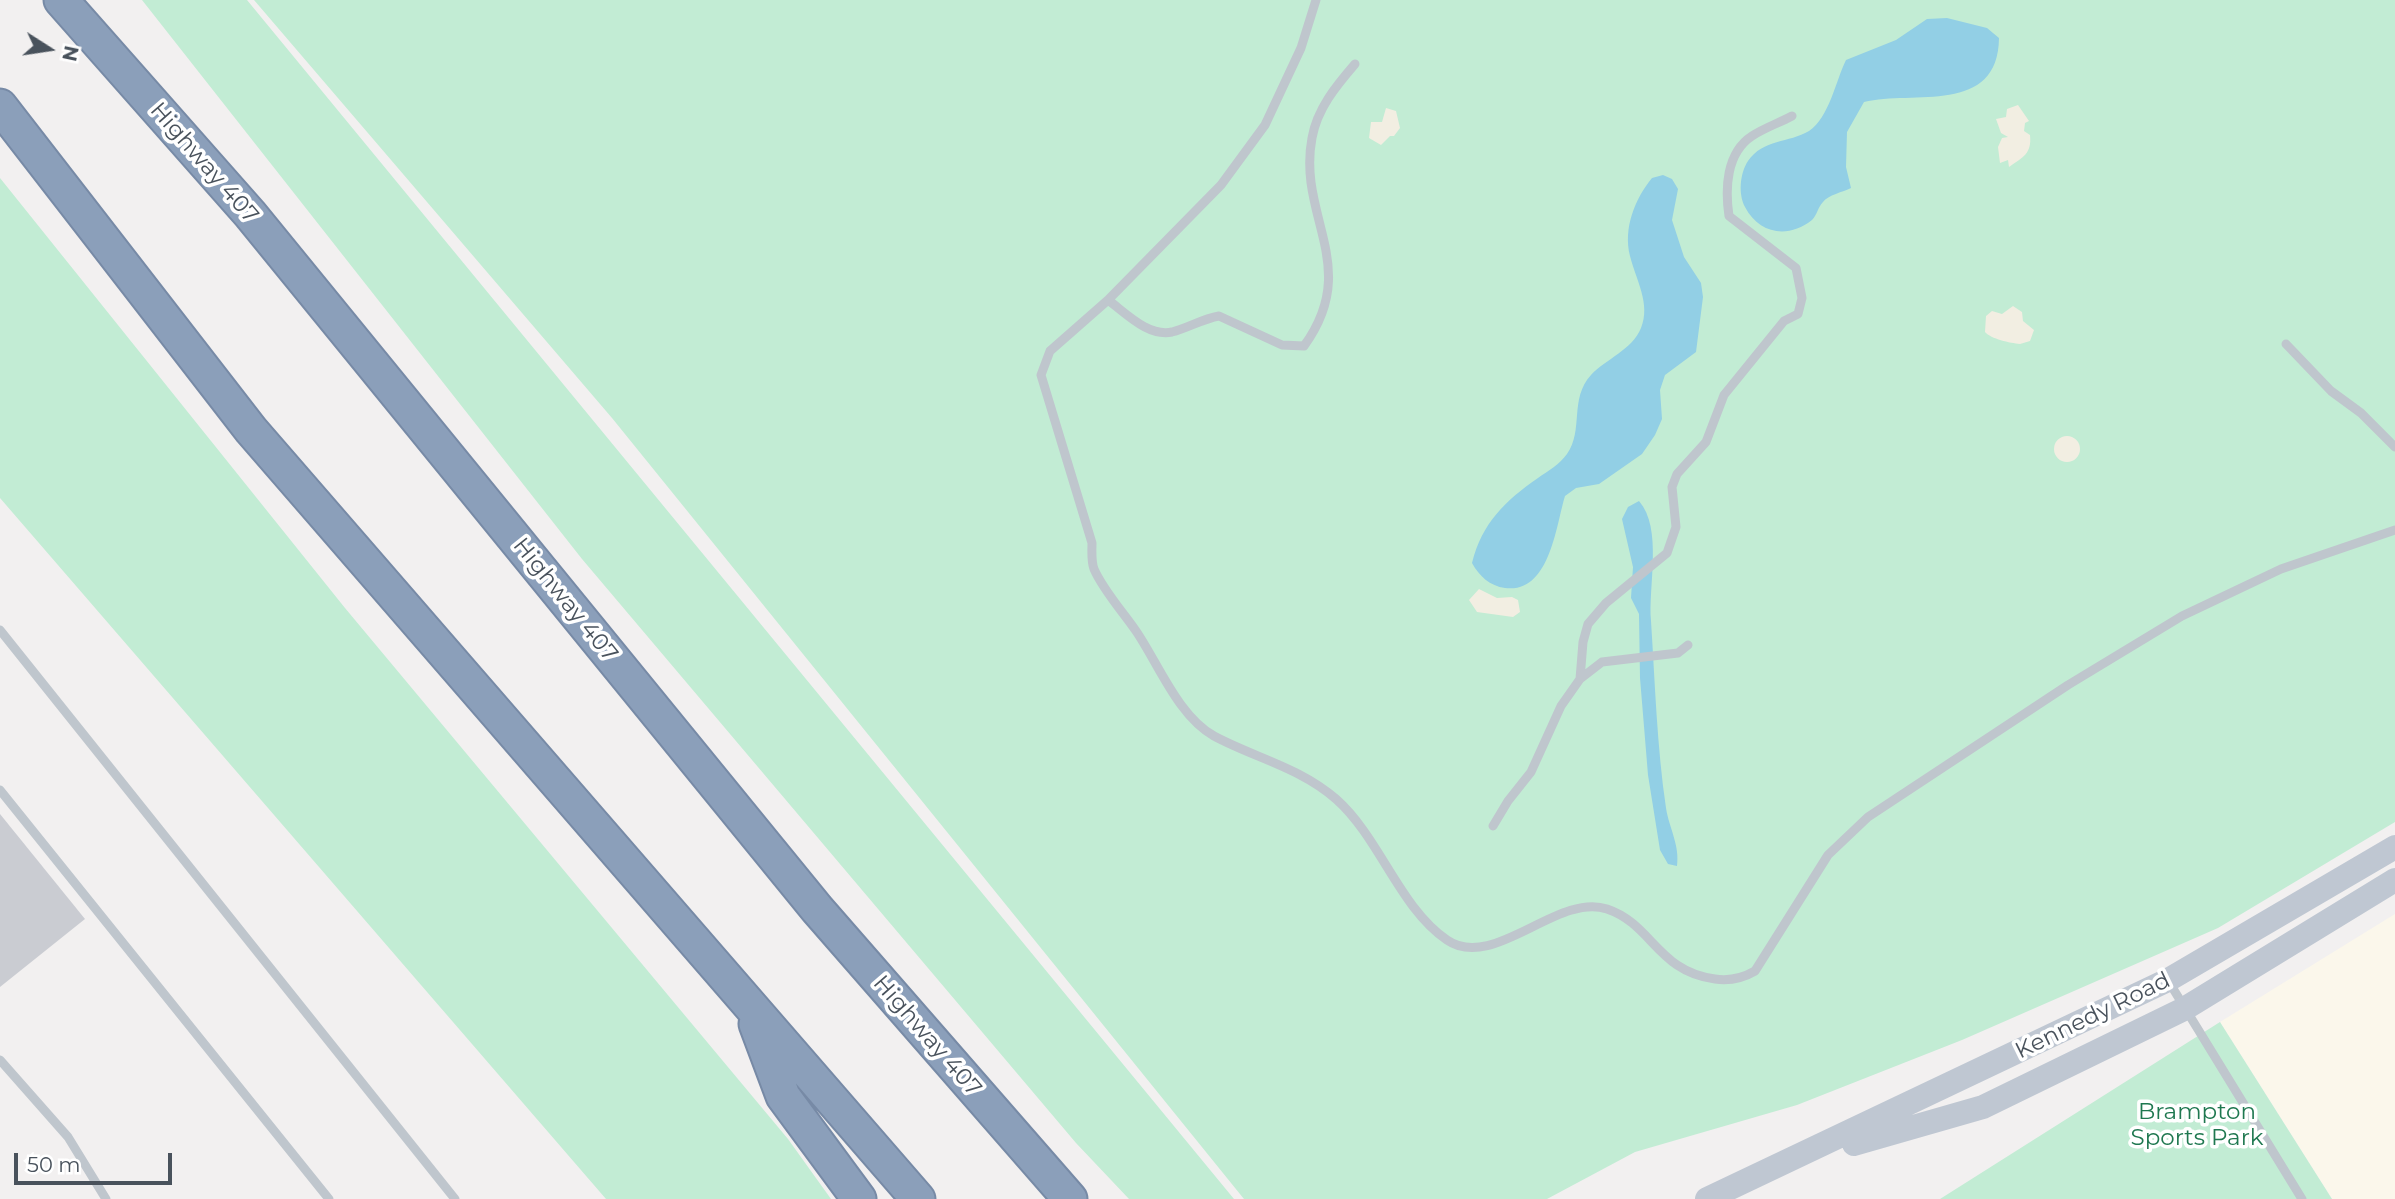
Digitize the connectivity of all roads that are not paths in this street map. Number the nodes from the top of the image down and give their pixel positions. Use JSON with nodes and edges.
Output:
{"nodes":[{"id":1,"x":61,"y":0,"type":"edge"},
{"id":2,"x":1315,"y":0,"type":"edge"},
{"id":3,"x":1355,"y":64,"type":"dead end"},
{"id":4,"x":0,"y":106,"type":"edge"},
{"id":5,"x":1792,"y":116,"type":"dead end"},
{"id":6,"x":1108,"y":300,"type":"junction"},
{"id":7,"x":2286,"y":344,"type":"dead end"},
{"id":8,"x":2395,"y":447,"type":"edge"},
{"id":9,"x":2395,"y":530,"type":"edge"},
{"id":10,"x":0,"y":631,"type":"edge"},
{"id":11,"x":1688,"y":645,"type":"dead end"},
{"id":12,"x":1580,"y":679,"type":"junction"},
{"id":13,"x":0,"y":790,"type":"edge"},
{"id":14,"x":1493,"y":827,"type":"dead end"},
{"id":15,"x":2395,"y":847,"type":"edge"},
{"id":16,"x":2395,"y":880,"type":"edge"},
{"id":17,"x":2168,"y":980,"type":"junction"},
{"id":18,"x":747,"y":1002,"type":"junction"},
{"id":19,"x":2184,"y":1009,"type":"junction"},
{"id":20,"x":0,"y":1060,"type":"edge"},
{"id":21,"x":1781,"y":1166,"type":"junction"},
{"id":22,"x":106,"y":1199,"type":"edge"},
{"id":23,"x":329,"y":1199,"type":"edge"},
{"id":24,"x":455,"y":1199,"type":"edge"},
{"id":25,"x":859,"y":1199,"type":"edge"},
{"id":26,"x":918,"y":1199,"type":"edge"},
{"id":27,"x":1070,"y":1199,"type":"edge"},
{"id":28,"x":1707,"y":1199,"type":"edge"},
{"id":29,"x":2302,"y":1199,"type":"edge"}],
"edges":[{"from":1,"to":27,"type":"highway","name":"Highway 407"},
{"from":2,"to":6,"type":"lane"},
{"from":3,"to":6,"type":"lane"},
{"from":4,"to":18,"type":"highway"},
{"from":5,"to":12,"type":"lane"},
{"from":6,"to":9,"type":"lane"},
{"from":7,"to":8,"type":"lane"},
{"from":10,"to":24,"type":"lane"},
{"from":11,"to":12,"type":"lane"},
{"from":12,"to":14,"type":"lane"},
{"from":13,"to":23,"type":"lane"},
{"from":15,"to":17,"type":"main road","name":"Kennedy Road"},
{"from":16,"to":19,"type":"main road","name":"Kennedy Road"},
{"from":17,"to":19,"type":"lane"},
{"from":17,"to":21,"type":"main road","name":"Kennedy Road"},
{"from":18,"to":25,"type":"highway"},
{"from":18,"to":26,"type":"highway"},
{"from":19,"to":21,"type":"main road","name":"Kennedy Road"},
{"from":19,"to":29,"type":"lane"},
{"from":20,"to":22,"type":"lane"},
{"from":21,"to":28,"type":"main road","name":"Kennedy Road"}]}
